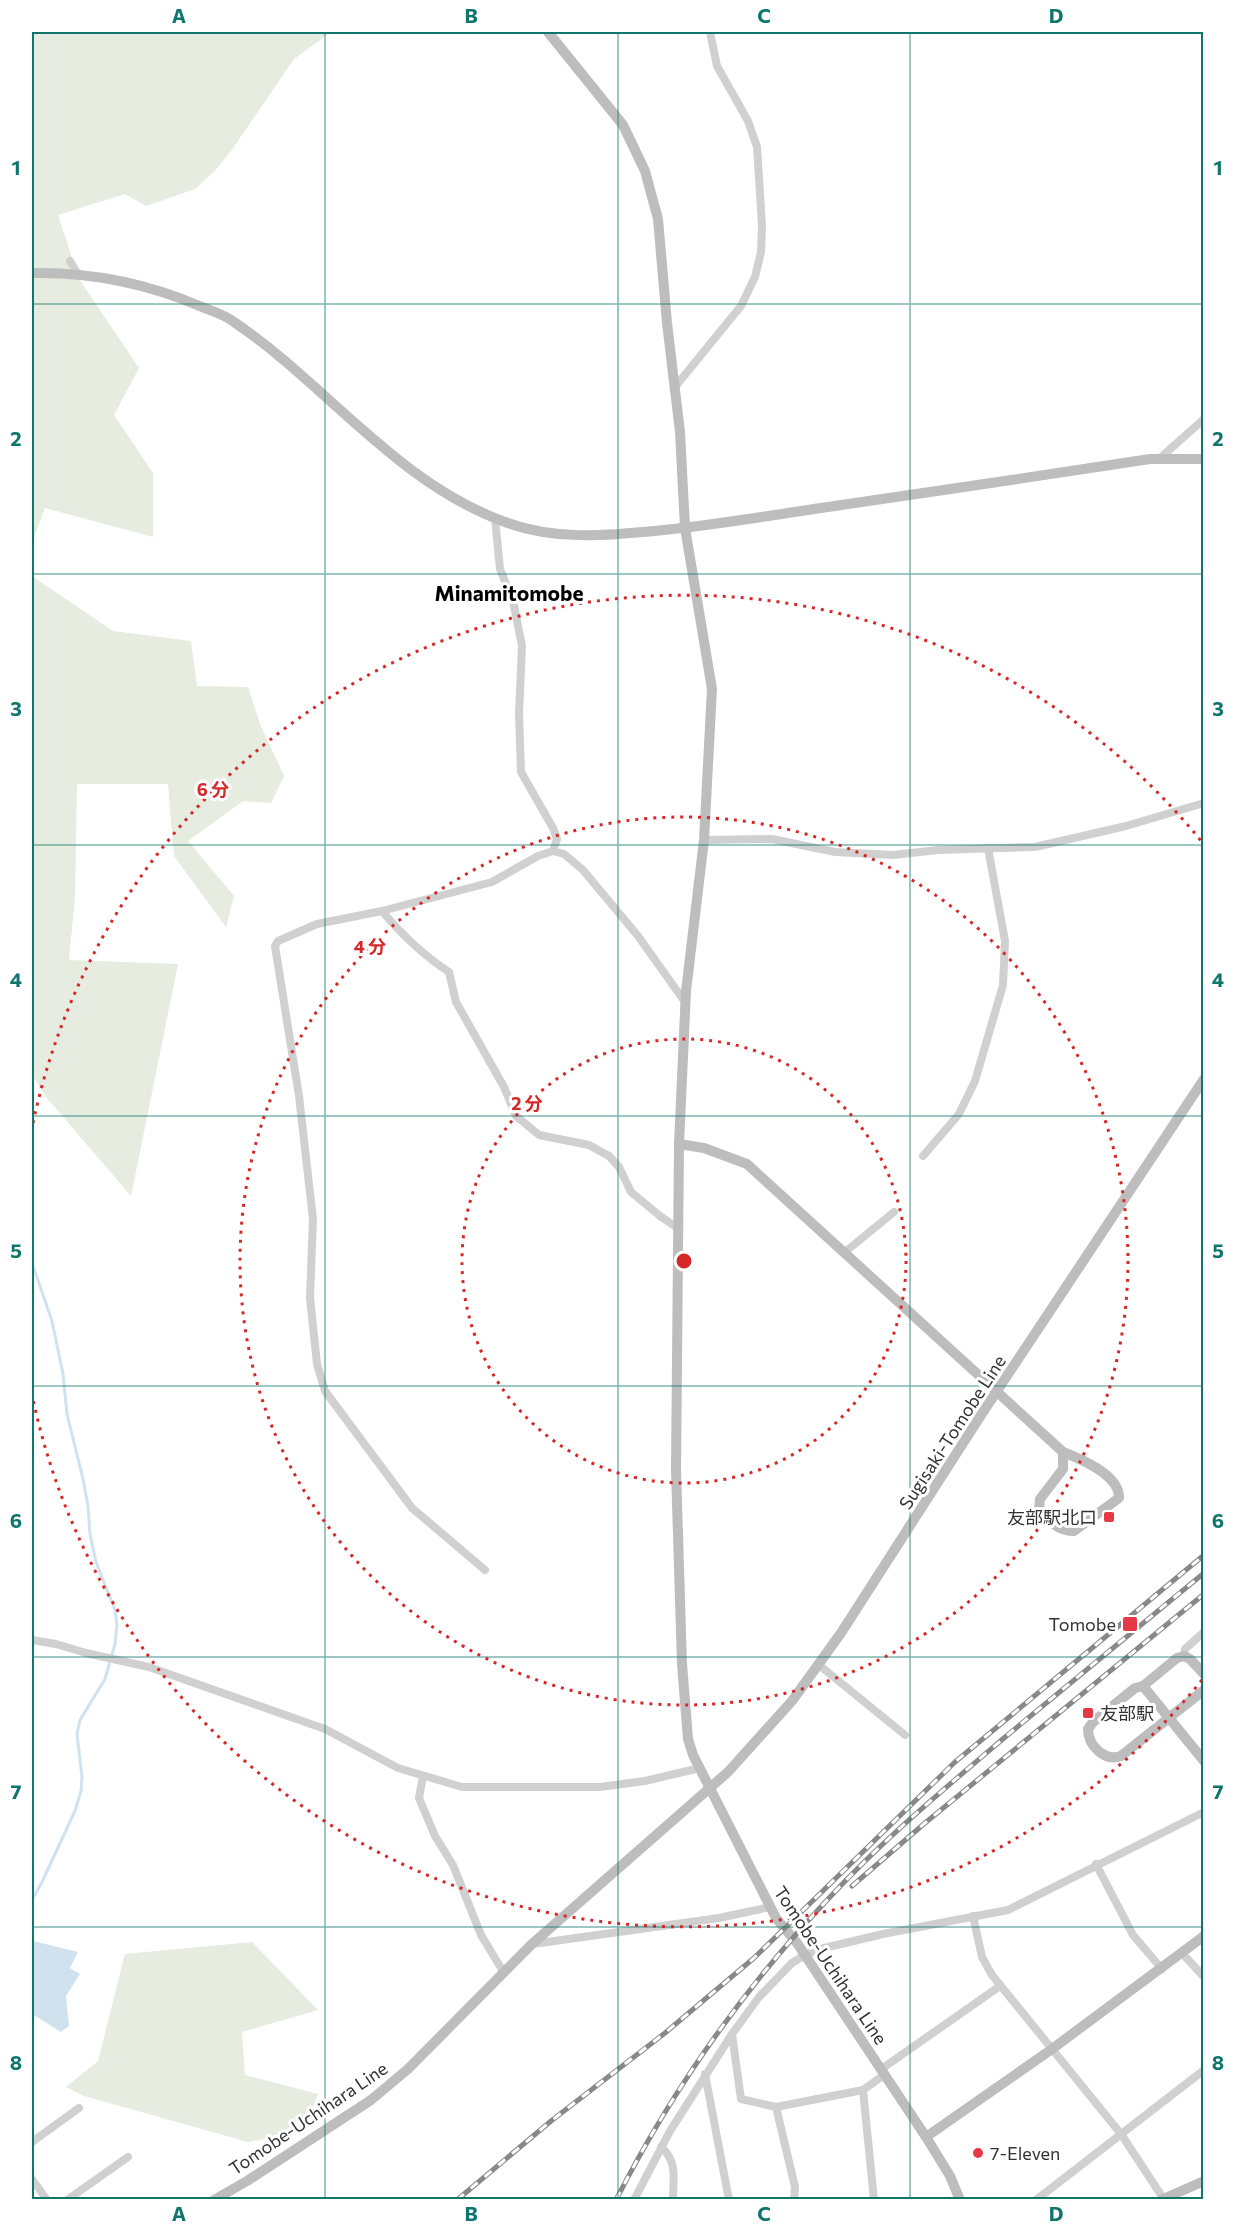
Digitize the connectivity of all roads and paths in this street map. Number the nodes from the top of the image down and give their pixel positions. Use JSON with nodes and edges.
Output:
{"nodes":[{"id":1,"x":548,"y":32,"type":"edge"},
{"id":2,"x":710,"y":32,"type":"edge"},
{"id":3,"x":70,"y":261,"type":"dead end"},
{"id":4,"x":32,"y":273,"type":"edge"},
{"id":5,"x":78,"y":274,"type":"junction"},
{"id":6,"x":675,"y":387,"type":"junction"},
{"id":7,"x":1203,"y":419,"type":"edge"},
{"id":8,"x":1159,"y":459,"type":"junction"},
{"id":9,"x":1203,"y":459,"type":"edge"},
{"id":10,"x":495,"y":518,"type":"junction"},
{"id":11,"x":685,"y":528,"type":"junction"},
{"id":12,"x":1203,"y":803,"type":"edge"},
{"id":13,"x":704,"y":840,"type":"junction"},
{"id":14,"x":988,"y":848,"type":"junction"},
{"id":15,"x":553,"y":851,"type":"junction"},
{"id":16,"x":382,"y":911,"type":"junction"},
{"id":17,"x":685,"y":1004,"type":"junction"},
{"id":18,"x":1203,"y":1079,"type":"edge"},
{"id":19,"x":679,"y":1144,"type":"junction"},
{"id":20,"x":923,"y":1156,"type":"dead end"},
{"id":21,"x":894,"y":1212,"type":"dead end"},
{"id":22,"x":680,"y":1229,"type":"junction"},
{"id":23,"x":844,"y":1252,"type":"junction"},
{"id":24,"x":997,"y":1392,"type":"junction"},
{"id":25,"x":1063,"y":1452,"type":"junction"},
{"id":26,"x":1082,"y":1460,"type":"junction"},
{"id":27,"x":1062,"y":1469,"type":"junction"},
{"id":28,"x":485,"y":1570,"type":"dead end"},
{"id":29,"x":1203,"y":1632,"type":"edge"},
{"id":30,"x":32,"y":1640,"type":"edge"},
{"id":31,"x":1184,"y":1656,"type":"junction"},
{"id":32,"x":819,"y":1665,"type":"junction"},
{"id":33,"x":1203,"y":1674,"type":"edge"},
{"id":34,"x":1143,"y":1686,"type":"junction"},
{"id":35,"x":1203,"y":1690,"type":"edge"},
{"id":36,"x":1168,"y":1718,"type":"junction"},
{"id":37,"x":905,"y":1736,"type":"dead end"},
{"id":38,"x":1203,"y":1761,"type":"edge"},
{"id":39,"x":700,"y":1768,"type":"junction"},
{"id":40,"x":423,"y":1776,"type":"junction"},
{"id":41,"x":710,"y":1789,"type":"junction"},
{"id":42,"x":1203,"y":1812,"type":"edge"},
{"id":43,"x":1096,"y":1864,"type":"junction"},
{"id":44,"x":770,"y":1907,"type":"junction"},
{"id":45,"x":973,"y":1916,"type":"junction"},
{"id":46,"x":1203,"y":1936,"type":"edge"},
{"id":47,"x":532,"y":1944,"type":"junction"},
{"id":48,"x":1182,"y":1953,"type":"junction"},
{"id":49,"x":805,"y":1955,"type":"junction"},
{"id":50,"x":1161,"y":1969,"type":"junction"},
{"id":51,"x":504,"y":1973,"type":"junction"},
{"id":52,"x":1203,"y":1977,"type":"edge"},
{"id":53,"x":1000,"y":1986,"type":"junction"},
{"id":54,"x":732,"y":2034,"type":"junction"},
{"id":55,"x":1052,"y":2049,"type":"junction"},
{"id":56,"x":1203,"y":2070,"type":"edge"},
{"id":57,"x":882,"y":2072,"type":"junction"},
{"id":58,"x":705,"y":2074,"type":"junction"},
{"id":59,"x":863,"y":2090,"type":"junction"},
{"id":60,"x":776,"y":2107,"type":"junction"},
{"id":61,"x":79,"y":2108,"type":"dead end"},
{"id":62,"x":1121,"y":2134,"type":"junction"},
{"id":63,"x":927,"y":2137,"type":"junction"},
{"id":64,"x":32,"y":2142,"type":"edge"},
{"id":65,"x":661,"y":2147,"type":"junction"},
{"id":66,"x":128,"y":2157,"type":"dead end"},
{"id":67,"x":32,"y":2180,"type":"edge"},
{"id":68,"x":1203,"y":2181,"type":"edge"},
{"id":69,"x":47,"y":2199,"type":"edge"},
{"id":70,"x":67,"y":2199,"type":"edge"},
{"id":71,"x":214,"y":2199,"type":"edge"},
{"id":72,"x":634,"y":2199,"type":"edge"},
{"id":73,"x":673,"y":2199,"type":"edge"},
{"id":74,"x":729,"y":2199,"type":"edge"},
{"id":75,"x":794,"y":2199,"type":"edge"},
{"id":76,"x":874,"y":2199,"type":"edge"},
{"id":77,"x":960,"y":2199,"type":"edge"},
{"id":78,"x":1036,"y":2199,"type":"edge"},
{"id":79,"x":1162,"y":2199,"type":"edge"}],
"edges":[{"from":1,"to":6,"type":"street"},
{"from":2,"to":6,"type":"street"},
{"from":3,"to":5,"type":"street"},
{"from":4,"to":5,"type":"street"},
{"from":5,"to":10,"type":"street"},
{"from":6,"to":11,"type":"street"},
{"from":7,"to":8,"type":"street"},
{"from":8,"to":9,"type":"street"},
{"from":8,"to":11,"type":"street"},
{"from":10,"to":11,"type":"street"},
{"from":10,"to":15,"type":"street"},
{"from":11,"to":13,"type":"street"},
{"from":12,"to":14,"type":"street"},
{"from":13,"to":14,"type":"street"},
{"from":13,"to":17,"type":"street"},
{"from":14,"to":20,"type":"street"},
{"from":15,"to":16,"type":"street"},
{"from":15,"to":17,"type":"street"},
{"from":16,"to":22,"type":"street"},
{"from":16,"to":28,"type":"street"},
{"from":17,"to":19,"type":"street"},
{"from":18,"to":24,"type":"street","name":"Sugisaki-Tomobe Line"},
{"from":19,"to":22,"type":"street"},
{"from":19,"to":23,"type":"street"},
{"from":21,"to":23,"type":"street"},
{"from":22,"to":39,"type":"street"},
{"from":23,"to":24,"type":"street"},
{"from":24,"to":25,"type":"street"},
{"from":24,"to":32,"type":"street","name":"Sugisaki-Tomobe Line"},
{"from":25,"to":26,"type":"street"},
{"from":25,"to":27,"type":"street"},
{"from":26,"to":27,"type":"street"},
{"from":26,"to":27,"type":"street"},
{"from":29,"to":31,"type":"street"},
{"from":30,"to":40,"type":"street"},
{"from":31,"to":33,"type":"street"},
{"from":31,"to":34,"type":"street"},
{"from":32,"to":37,"type":"street"},
{"from":32,"to":41,"type":"street","name":"Sugisaki-Tomobe Line"},
{"from":34,"to":36,"type":"street"},
{"from":34,"to":36,"type":"street"},
{"from":35,"to":36,"type":"street"},
{"from":36,"to":38,"type":"street"},
{"from":39,"to":40,"type":"street"},
{"from":39,"to":41,"type":"street"},
{"from":40,"to":51,"type":"street"},
{"from":41,"to":44,"type":"street","name":"Tomobe-Uchihara Line"},
{"from":41,"to":47,"type":"street","name":"Tomobe-Uchihara Line"},
{"from":42,"to":43,"type":"street"},
{"from":43,"to":45,"type":"street"},
{"from":43,"to":50,"type":"street"},
{"from":44,"to":47,"type":"street"},
{"from":44,"to":49,"type":"street","name":"Tomobe-Uchihara Line"},
{"from":45,"to":49,"type":"street"},
{"from":45,"to":53,"type":"street"},
{"from":46,"to":48,"type":"street"},
{"from":47,"to":51,"type":"street","name":"Tomobe-Uchihara Line"},
{"from":48,"to":50,"type":"street"},
{"from":48,"to":52,"type":"street"},
{"from":49,"to":54,"type":"street"},
{"from":49,"to":57,"type":"street","name":"Tomobe-Uchihara Line"},
{"from":50,"to":55,"type":"street"},
{"from":51,"to":71,"type":"street","name":"Tomobe-Uchihara Line"},
{"from":53,"to":55,"type":"street"},
{"from":53,"to":57,"type":"street"},
{"from":54,"to":58,"type":"street"},
{"from":54,"to":60,"type":"street"},
{"from":55,"to":62,"type":"street"},
{"from":55,"to":63,"type":"street"},
{"from":56,"to":62,"type":"street"},
{"from":57,"to":59,"type":"street"},
{"from":57,"to":63,"type":"street","name":"Tomobe-Uchihara Line"},
{"from":58,"to":65,"type":"street"},
{"from":58,"to":74,"type":"street"},
{"from":59,"to":60,"type":"street"},
{"from":59,"to":76,"type":"street"},
{"from":60,"to":75,"type":"street"},
{"from":61,"to":64,"type":"street"},
{"from":62,"to":78,"type":"street"},
{"from":62,"to":79,"type":"street"},
{"from":63,"to":77,"type":"street","name":"Tomobe-Uchihara Line"},
{"from":65,"to":72,"type":"street"},
{"from":65,"to":73,"type":"street"},
{"from":66,"to":70,"type":"street"},
{"from":67,"to":69,"type":"street"},
{"from":68,"to":79,"type":"street"}]}
